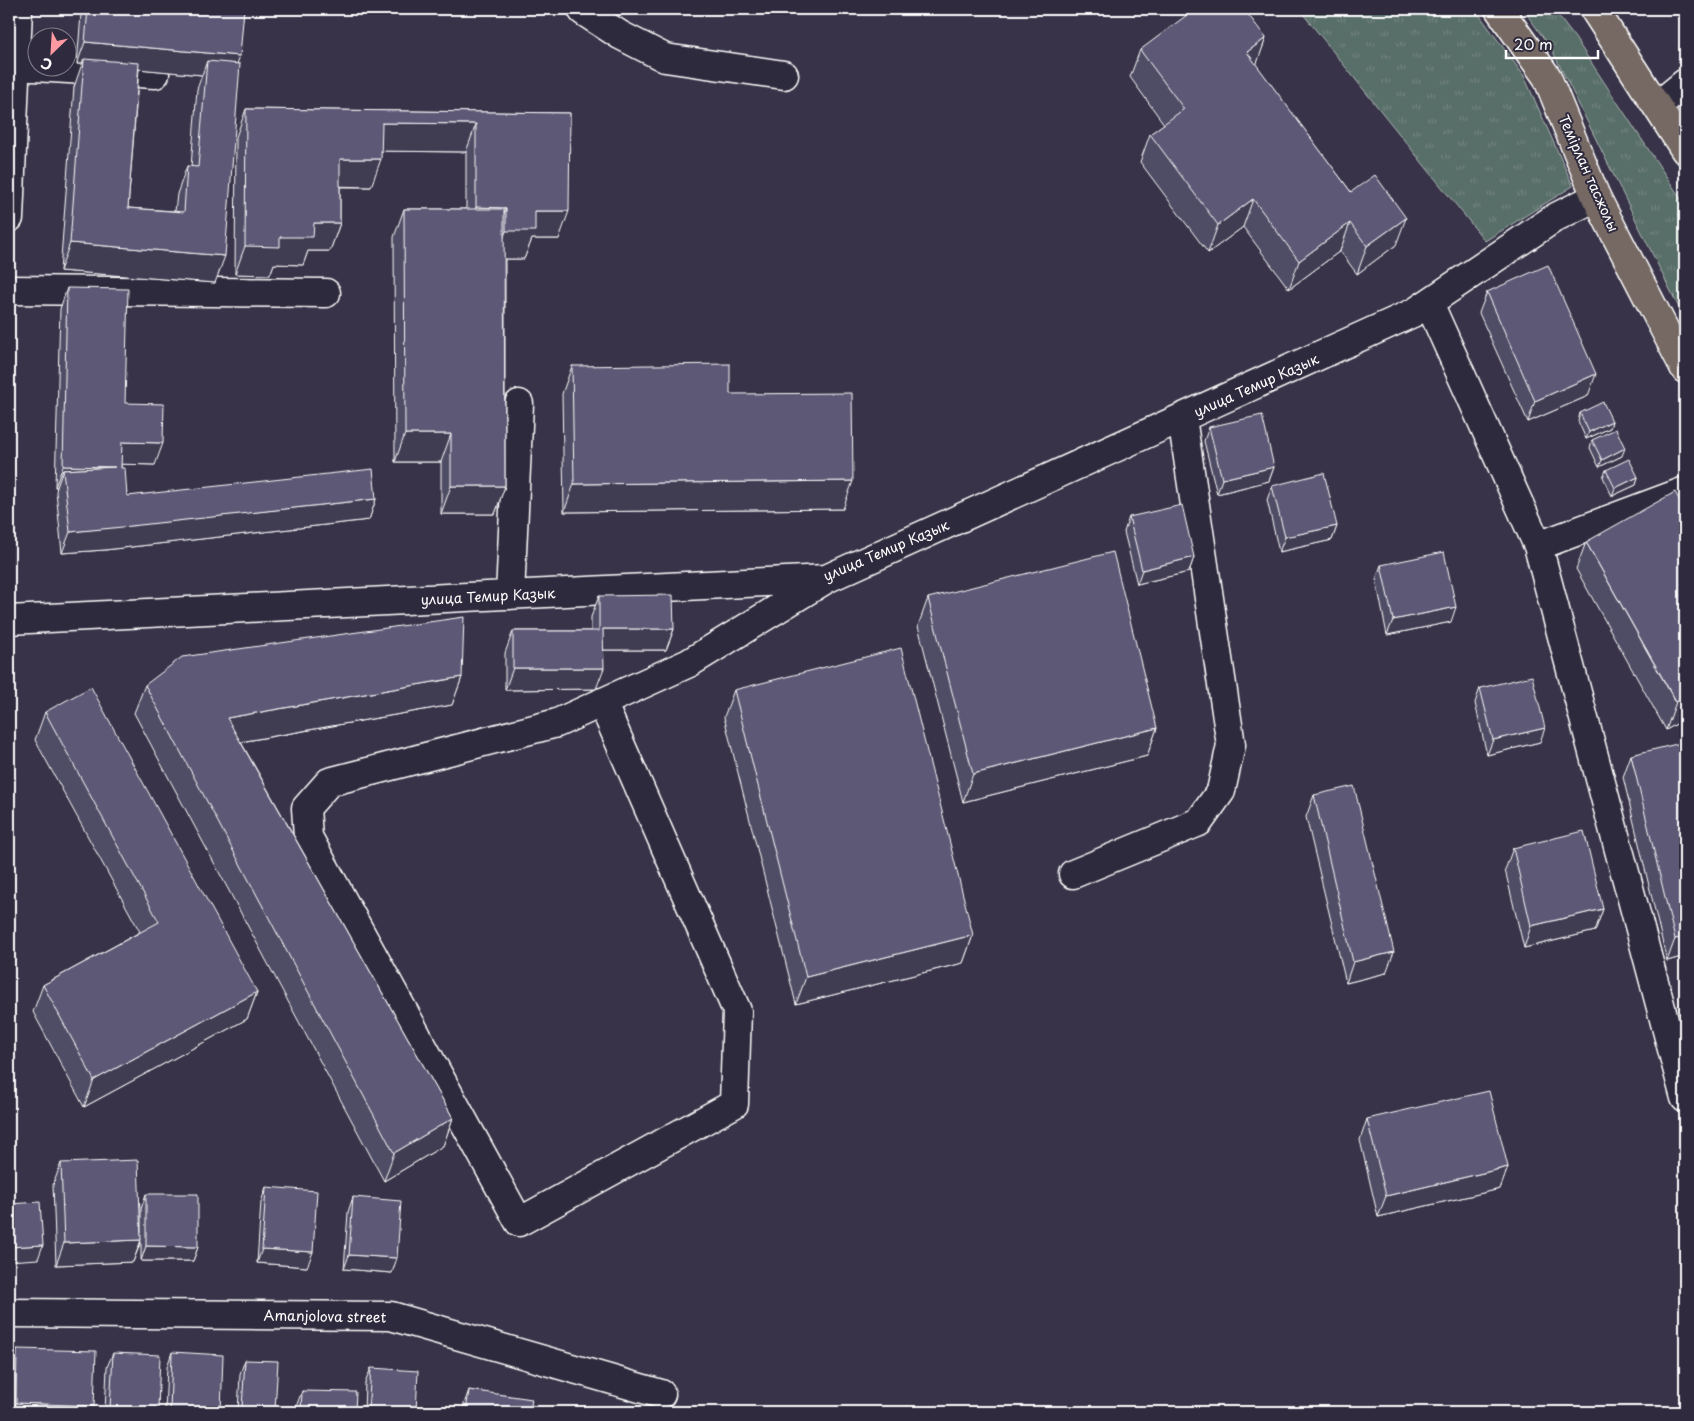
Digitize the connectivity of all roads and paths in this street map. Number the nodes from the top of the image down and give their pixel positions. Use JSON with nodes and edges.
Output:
{"nodes":[{"id":1,"x":18,"y":9,"type":"edge"},
{"id":2,"x":582,"y":9,"type":"edge"},
{"id":3,"x":1499,"y":9,"type":"edge"},
{"id":4,"x":1603,"y":12,"type":"edge"},
{"id":5,"x":16,"y":66,"type":"junction"},
{"id":6,"x":155,"y":74,"type":"dead end"},
{"id":7,"x":784,"y":75,"type":"dead end"},
{"id":8,"x":1685,"y":83,"type":"edge"},
{"id":9,"x":1657,"y":106,"type":"junction"},
{"id":10,"x":1685,"y":150,"type":"edge"},
{"id":11,"x":1596,"y":197,"type":"junction"},
{"id":12,"x":9,"y":218,"type":"edge"},
{"id":13,"x":9,"y":290,"type":"edge"},
{"id":14,"x":326,"y":293,"type":"dead end"},
{"id":15,"x":1429,"y":303,"type":"junction"},
{"id":16,"x":1685,"y":369,"type":"edge"},
{"id":17,"x":519,"y":404,"type":"dead end"},
{"id":18,"x":1182,"y":418,"type":"junction"},
{"id":19,"x":1685,"y":491,"type":"edge"},
{"id":20,"x":1538,"y":546,"type":"junction"},
{"id":21,"x":826,"y":579,"type":"junction"},
{"id":22,"x":510,"y":595,"type":"junction"},
{"id":23,"x":9,"y":620,"type":"edge"},
{"id":24,"x":602,"y":702,"type":"junction"},
{"id":25,"x":1073,"y":874,"type":"dead end"},
{"id":26,"x":1685,"y":1098,"type":"edge"},
{"id":27,"x":9,"y":1313,"type":"edge"},
{"id":28,"x":661,"y":1394,"type":"dead end"}],
"edges":[{"from":1,"to":5,"type":"street"},
{"from":2,"to":7,"type":"street"},
{"from":3,"to":11,"type":"main road","name":"Темірлан тасжолы"},
{"from":4,"to":9,"type":"main road"},
{"from":5,"to":6,"type":"street"},
{"from":5,"to":12,"type":"street"},
{"from":8,"to":9,"type":"street"},
{"from":9,"to":10,"type":"main road"},
{"from":11,"to":15,"type":"street","name":"улица Темир Казык"},
{"from":11,"to":16,"type":"main road","name":"Темірлан тасжолы"},
{"from":13,"to":14,"type":"street"},
{"from":15,"to":18,"type":"street","name":"улица Темир Казык"},
{"from":15,"to":20,"type":"street"},
{"from":17,"to":22,"type":"street"},
{"from":18,"to":21,"type":"street","name":"улица Темир Казык"},
{"from":18,"to":25,"type":"street"},
{"from":19,"to":20,"type":"street"},
{"from":20,"to":26,"type":"street"},
{"from":21,"to":22,"type":"street","name":"улица Темир Казык"},
{"from":21,"to":24,"type":"street"},
{"from":22,"to":23,"type":"street","name":"улица Темир Казык"},
{"from":24,"to":24,"type":"street"},
{"from":27,"to":28,"type":"street","name":"Amanjolova street"}]}
